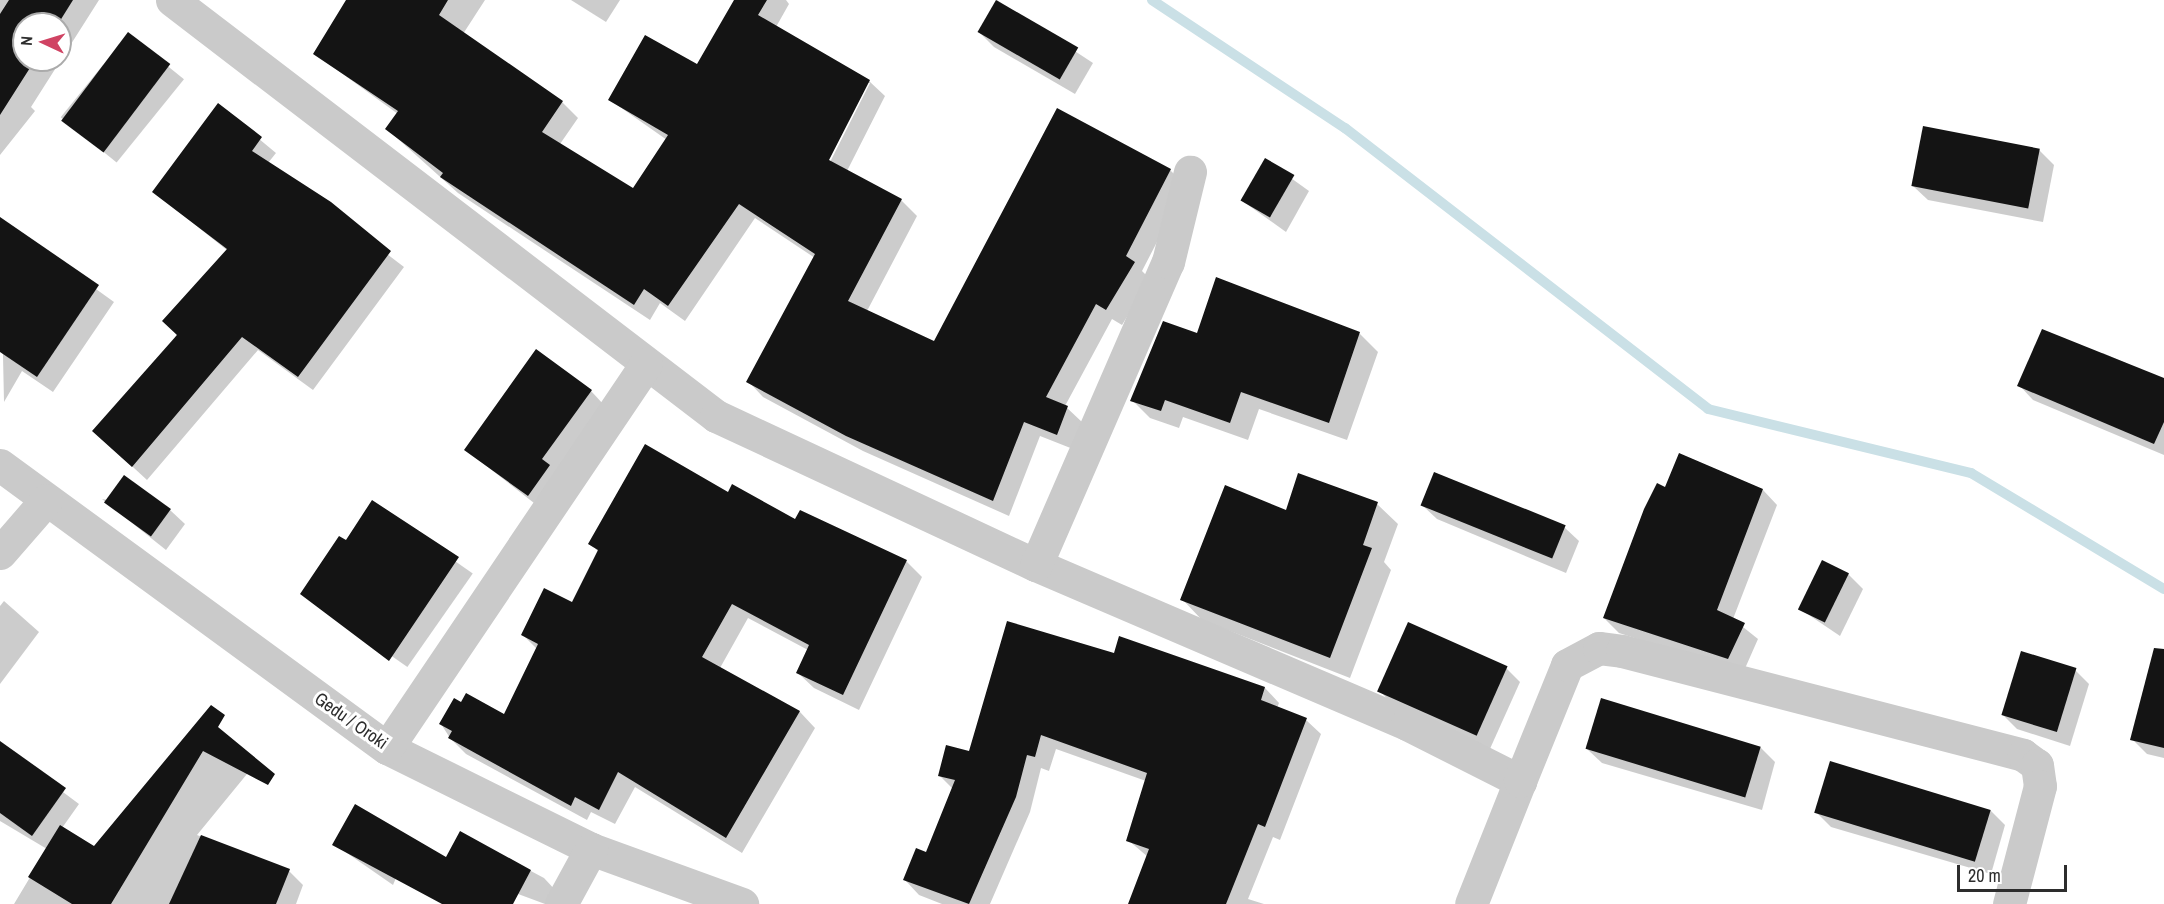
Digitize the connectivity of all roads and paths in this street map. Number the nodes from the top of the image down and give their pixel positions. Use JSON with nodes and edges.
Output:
{"nodes":[{"id":1,"x":172,"y":0,"type":"edge"},
{"id":2,"x":1190,"y":172,"type":"dead end"},
{"id":3,"x":646,"y":364,"type":"junction"},
{"id":4,"x":0,"y":465,"type":"edge"},
{"id":5,"x":46,"y":500,"type":"junction"},
{"id":6,"x":0,"y":553,"type":"edge"},
{"id":7,"x":1036,"y":565,"type":"junction"},
{"id":8,"x":387,"y":748,"type":"junction"},
{"id":9,"x":1520,"y":781,"type":"junction"},
{"id":10,"x":591,"y":849,"type":"junction"},
{"id":11,"x":561,"y":904,"type":"edge"},
{"id":12,"x":742,"y":904,"type":"edge"},
{"id":13,"x":1471,"y":904,"type":"edge"},
{"id":14,"x":2009,"y":904,"type":"edge"}],
"edges":[{"from":1,"to":3,"type":"street"},
{"from":2,"to":7,"type":"street"},
{"from":3,"to":7,"type":"street"},
{"from":3,"to":8,"type":"street"},
{"from":4,"to":5,"type":"street","name":"Gedu / Oroki"},
{"from":5,"to":6,"type":"street"},
{"from":5,"to":8,"type":"street","name":"Gedu / Oroki"},
{"from":7,"to":9,"type":"street"},
{"from":8,"to":10,"type":"street","name":"Gedu / Oroki"},
{"from":9,"to":13,"type":"street"},
{"from":9,"to":14,"type":"street"},
{"from":10,"to":11,"type":"street"},
{"from":10,"to":12,"type":"street","name":"Gedu / Oroki"}]}
